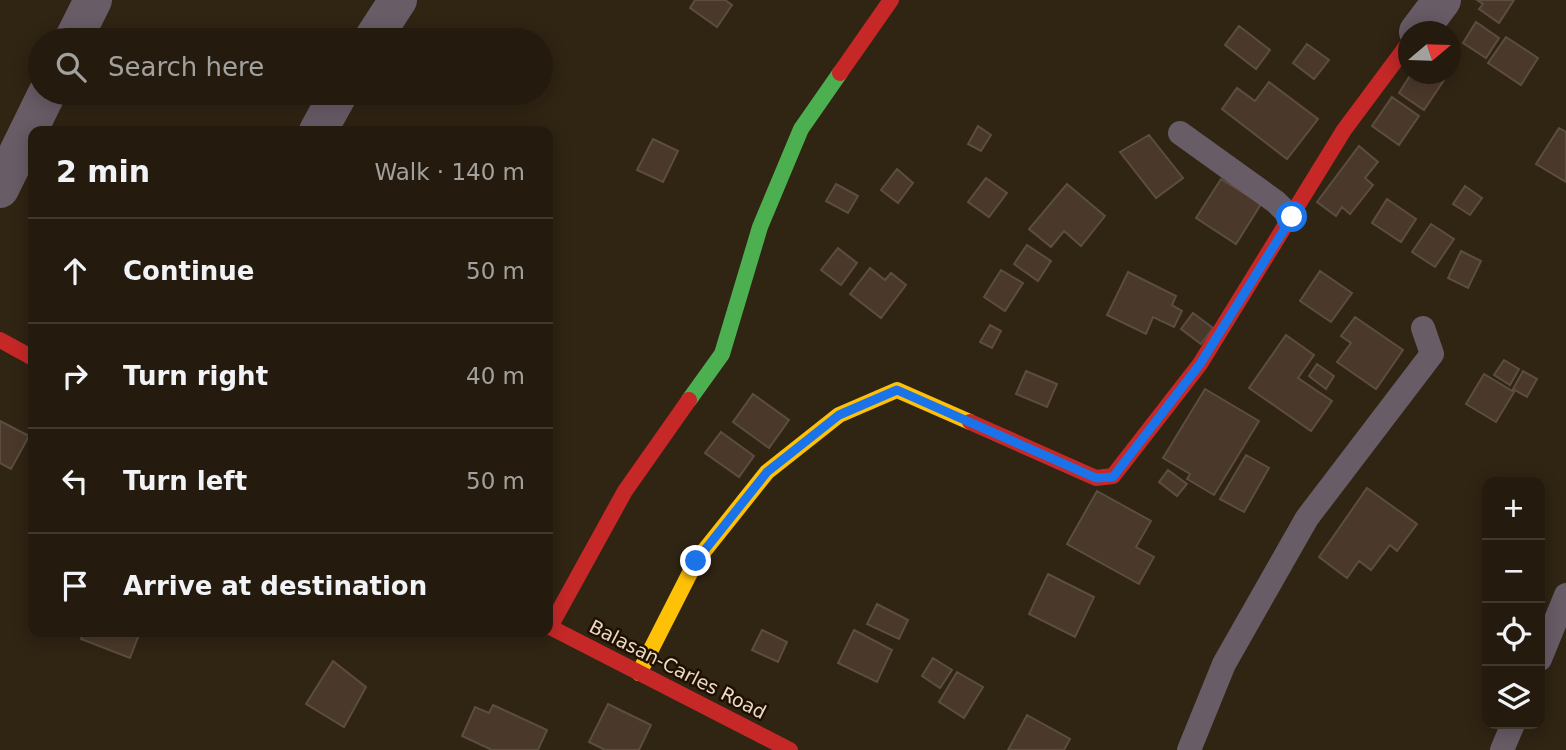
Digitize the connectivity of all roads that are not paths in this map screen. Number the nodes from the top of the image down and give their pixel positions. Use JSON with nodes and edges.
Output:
{"nodes":[{"id":1,"x":93,"y":0,"type":"edge"},
{"id":2,"x":398,"y":0,"type":"edge"},
{"id":3,"x":891,"y":0,"type":"edge"},
{"id":4,"x":1442,"y":0,"type":"edge"},
{"id":5,"x":1426,"y":21,"type":"edge"},
{"id":6,"x":79,"y":28,"type":"edge"},
{"id":7,"x":380,"y":28,"type":"edge"},
{"id":8,"x":1398,"y":59,"type":"edge"},
{"id":9,"x":41,"y":105,"type":"edge"},
{"id":10,"x":332,"y":105,"type":"edge"},
{"id":11,"x":31,"y":126,"type":"edge"},
{"id":12,"x":321,"y":126,"type":"edge"},
{"id":13,"x":28,"y":132,"type":"edge"},
{"id":14,"x":1180,"y":133,"type":"dead end"},
{"id":15,"x":0,"y":189,"type":"edge"},
{"id":16,"x":1292,"y":217,"type":"junction"},
{"id":17,"x":1423,"y":328,"type":"dead end"},
{"id":18,"x":0,"y":340,"type":"edge"},
{"id":19,"x":28,"y":355,"type":"edge"},
{"id":20,"x":1566,"y":595,"type":"edge"},
{"id":21,"x":553,"y":620,"type":"edge"},
{"id":22,"x":553,"y":629,"type":"edge"},
{"id":23,"x":1545,"y":647,"type":"edge"},
{"id":24,"x":639,"y":673,"type":"junction"},
{"id":25,"x":1511,"y":729,"type":"edge"},
{"id":26,"x":790,"y":750,"type":"edge"},
{"id":27,"x":1189,"y":750,"type":"edge"},
{"id":28,"x":1502,"y":750,"type":"edge"}],
"edges":[{"from":1,"to":6,"type":"street"},
{"from":2,"to":7,"type":"street"},
{"from":3,"to":21,"type":"street"},
{"from":4,"to":5,"type":"street"},
{"from":8,"to":16,"type":"street"},
{"from":9,"to":11,"type":"street"},
{"from":10,"to":12,"type":"street"},
{"from":13,"to":15,"type":"street"},
{"from":14,"to":16,"type":"lane"},
{"from":16,"to":24,"type":"street"},
{"from":17,"to":27,"type":"lane"},
{"from":18,"to":19,"type":"street"},
{"from":20,"to":23,"type":"lane"},
{"from":22,"to":24,"type":"street","name":"Balasan-Carles Road"},
{"from":24,"to":26,"type":"street","name":"Balasan-Carles Road"},
{"from":25,"to":28,"type":"lane"}]}
